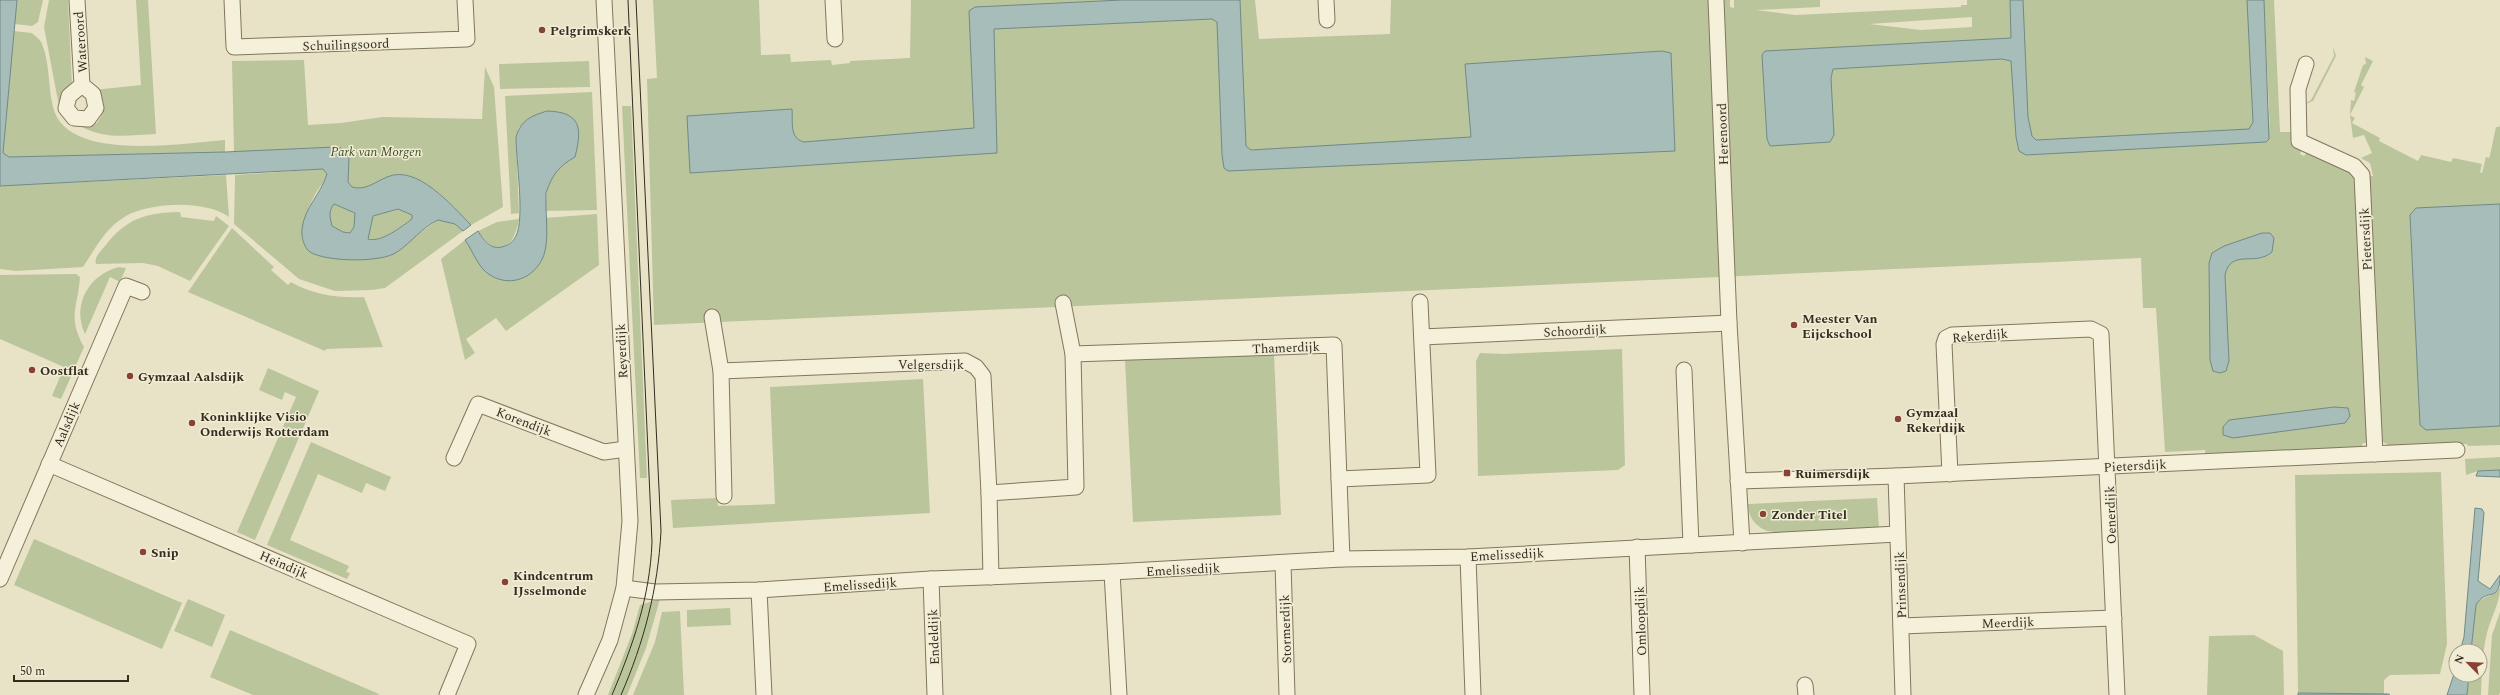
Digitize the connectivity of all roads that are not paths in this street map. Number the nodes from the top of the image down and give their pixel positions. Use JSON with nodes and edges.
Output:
{"nodes":[{"id":1,"x":77,"y":0,"type":"edge"},
{"id":2,"x":232,"y":0,"type":"edge"},
{"id":3,"x":465,"y":0,"type":"edge"},
{"id":4,"x":604,"y":0,"type":"edge"},
{"id":5,"x":834,"y":0,"type":"edge"},
{"id":6,"x":1326,"y":0,"type":"edge"},
{"id":7,"x":1716,"y":0,"type":"edge"},
{"id":8,"x":1327,"y":20,"type":"dead end"},
{"id":9,"x":835,"y":39,"type":"dead end"},
{"id":10,"x":2306,"y":64,"type":"dead end"},
{"id":11,"x":82,"y":85,"type":"dead end"},
{"id":12,"x":142,"y":292,"type":"dead end"},
{"id":13,"x":1420,"y":302,"type":"dead end"},
{"id":14,"x":1063,"y":303,"type":"dead end"},
{"id":15,"x":712,"y":317,"type":"dead end"},
{"id":16,"x":1729,"y":323,"type":"junction"},
{"id":17,"x":2101,"y":334,"type":"joint"},
{"id":18,"x":1422,"y":337,"type":"junction"},
{"id":19,"x":1073,"y":354,"type":"junction"},
{"id":20,"x":1684,"y":370,"type":"dead end"},
{"id":21,"x":721,"y":371,"type":"junction"},
{"id":22,"x":626,"y":450,"type":"junction"},
{"id":23,"x":2457,"y":450,"type":"dead end"},
{"id":24,"x":2375,"y":454,"type":"junction"},
{"id":25,"x":454,"y":458,"type":"dead end"},
{"id":26,"x":49,"y":464,"type":"junction"},
{"id":27,"x":2108,"y":466,"type":"junction"},
{"id":28,"x":1950,"y":474,"type":"junction"},
{"id":29,"x":1896,"y":476,"type":"junction"},
{"id":30,"x":1339,"y":479,"type":"junction"},
{"id":31,"x":1738,"y":481,"type":"junction"},
{"id":32,"x":989,"y":493,"type":"junction"},
{"id":33,"x":724,"y":496,"type":"dead end"},
{"id":34,"x":1897,"y":534,"type":"junction"},
{"id":35,"x":1742,"y":543,"type":"junction"},
{"id":36,"x":1691,"y":545,"type":"junction"},
{"id":37,"x":1637,"y":547,"type":"junction"},
{"id":38,"x":1468,"y":557,"type":"junction"},
{"id":39,"x":1342,"y":559,"type":"junction"},
{"id":40,"x":1283,"y":563,"type":"junction"},
{"id":41,"x":1112,"y":572,"type":"junction"},
{"id":42,"x":990,"y":577,"type":"junction"},
{"id":43,"x":0,"y":579,"type":"edge"},
{"id":44,"x":931,"y":579,"type":"junction"},
{"id":45,"x":624,"y":588,"type":"junction"},
{"id":46,"x":759,"y":590,"type":"junction"},
{"id":47,"x":2114,"y":618,"type":"junction"},
{"id":48,"x":1901,"y":626,"type":"junction"},
{"id":49,"x":447,"y":695,"type":"edge"},
{"id":50,"x":586,"y":695,"type":"edge"},
{"id":51,"x":764,"y":695,"type":"edge"},
{"id":52,"x":935,"y":695,"type":"edge"},
{"id":53,"x":1119,"y":695,"type":"edge"},
{"id":54,"x":1287,"y":695,"type":"edge"},
{"id":55,"x":1473,"y":695,"type":"edge"},
{"id":56,"x":1642,"y":695,"type":"edge"},
{"id":57,"x":1904,"y":695,"type":"edge"},
{"id":58,"x":2117,"y":695,"type":"edge"}],
"edges":[{"from":1,"to":11,"type":"street","name":"Wateroord"},
{"from":2,"to":3,"type":"street","name":"Schuilingsoord"},
{"from":4,"to":22,"type":"street","name":"Reyerdijk"},
{"from":5,"to":9,"type":"street"},
{"from":6,"to":8,"type":"street"},
{"from":7,"to":16,"type":"street","name":"Herenoord"},
{"from":10,"to":24,"type":"street","name":"Pietersdijk"},
{"from":12,"to":26,"type":"street","name":"Aalsdijk"},
{"from":13,"to":18,"type":"street"},
{"from":14,"to":19,"type":"street"},
{"from":15,"to":21,"type":"street"},
{"from":16,"to":18,"type":"street","name":"Schoordijk"},
{"from":16,"to":31,"type":"street"},
{"from":17,"to":27,"type":"street","name":"Oenerdijk"},
{"from":17,"to":28,"type":"street","name":"Rekerdijk"},
{"from":18,"to":30,"type":"street"},
{"from":19,"to":30,"type":"street","name":"Thamerdijk"},
{"from":19,"to":32,"type":"street"},
{"from":20,"to":36,"type":"street"},
{"from":21,"to":32,"type":"street","name":"Velgersdijk"},
{"from":21,"to":33,"type":"street"},
{"from":22,"to":25,"type":"street","name":"Korendijk"},
{"from":22,"to":45,"type":"street","name":"Reyerdijk"},
{"from":23,"to":24,"type":"street","name":"Pietersdijk"},
{"from":24,"to":27,"type":"street","name":"Pietersdijk"},
{"from":26,"to":43,"type":"street","name":"Aalsdijk"},
{"from":26,"to":49,"type":"street","name":"Heindijk"},
{"from":27,"to":28,"type":"street","name":"Pietersdijk"},
{"from":27,"to":47,"type":"street","name":"Oenerdijk"},
{"from":28,"to":29,"type":"street","name":"Pietersdijk"},
{"from":29,"to":31,"type":"street"},
{"from":29,"to":34,"type":"street","name":"Prinsendijk"},
{"from":30,"to":39,"type":"street","name":"Thamerdijk"},
{"from":31,"to":35,"type":"street"},
{"from":32,"to":42,"type":"street","name":"Velgersdijk"},
{"from":34,"to":35,"type":"street"},
{"from":34,"to":48,"type":"street","name":"Prinsendijk"},
{"from":35,"to":36,"type":"street","name":"Emelissedijk"},
{"from":36,"to":37,"type":"street","name":"Emelissedijk"},
{"from":37,"to":38,"type":"street","name":"Emelissedijk"},
{"from":37,"to":56,"type":"street","name":"Omloopdijk"},
{"from":38,"to":39,"type":"street","name":"Emelissedijk"},
{"from":38,"to":55,"type":"street"},
{"from":39,"to":40,"type":"street","name":"Emelissedijk"},
{"from":40,"to":41,"type":"street","name":"Emelissedijk"},
{"from":40,"to":54,"type":"street","name":"Stormerdijk"},
{"from":41,"to":42,"type":"street","name":"Emelissedijk"},
{"from":41,"to":53,"type":"street"},
{"from":42,"to":44,"type":"street","name":"Emelissedijk"},
{"from":44,"to":46,"type":"street","name":"Emelissedijk"},
{"from":44,"to":52,"type":"street","name":"Endeldijk"},
{"from":45,"to":46,"type":"street","name":"Emelissedijk"},
{"from":45,"to":50,"type":"street","name":"Reyerdijk"},
{"from":46,"to":51,"type":"street"},
{"from":47,"to":48,"type":"street","name":"Meerdijk"},
{"from":47,"to":58,"type":"street","name":"Oenerdijk"},
{"from":48,"to":57,"type":"street","name":"Prinsendijk"}]}
